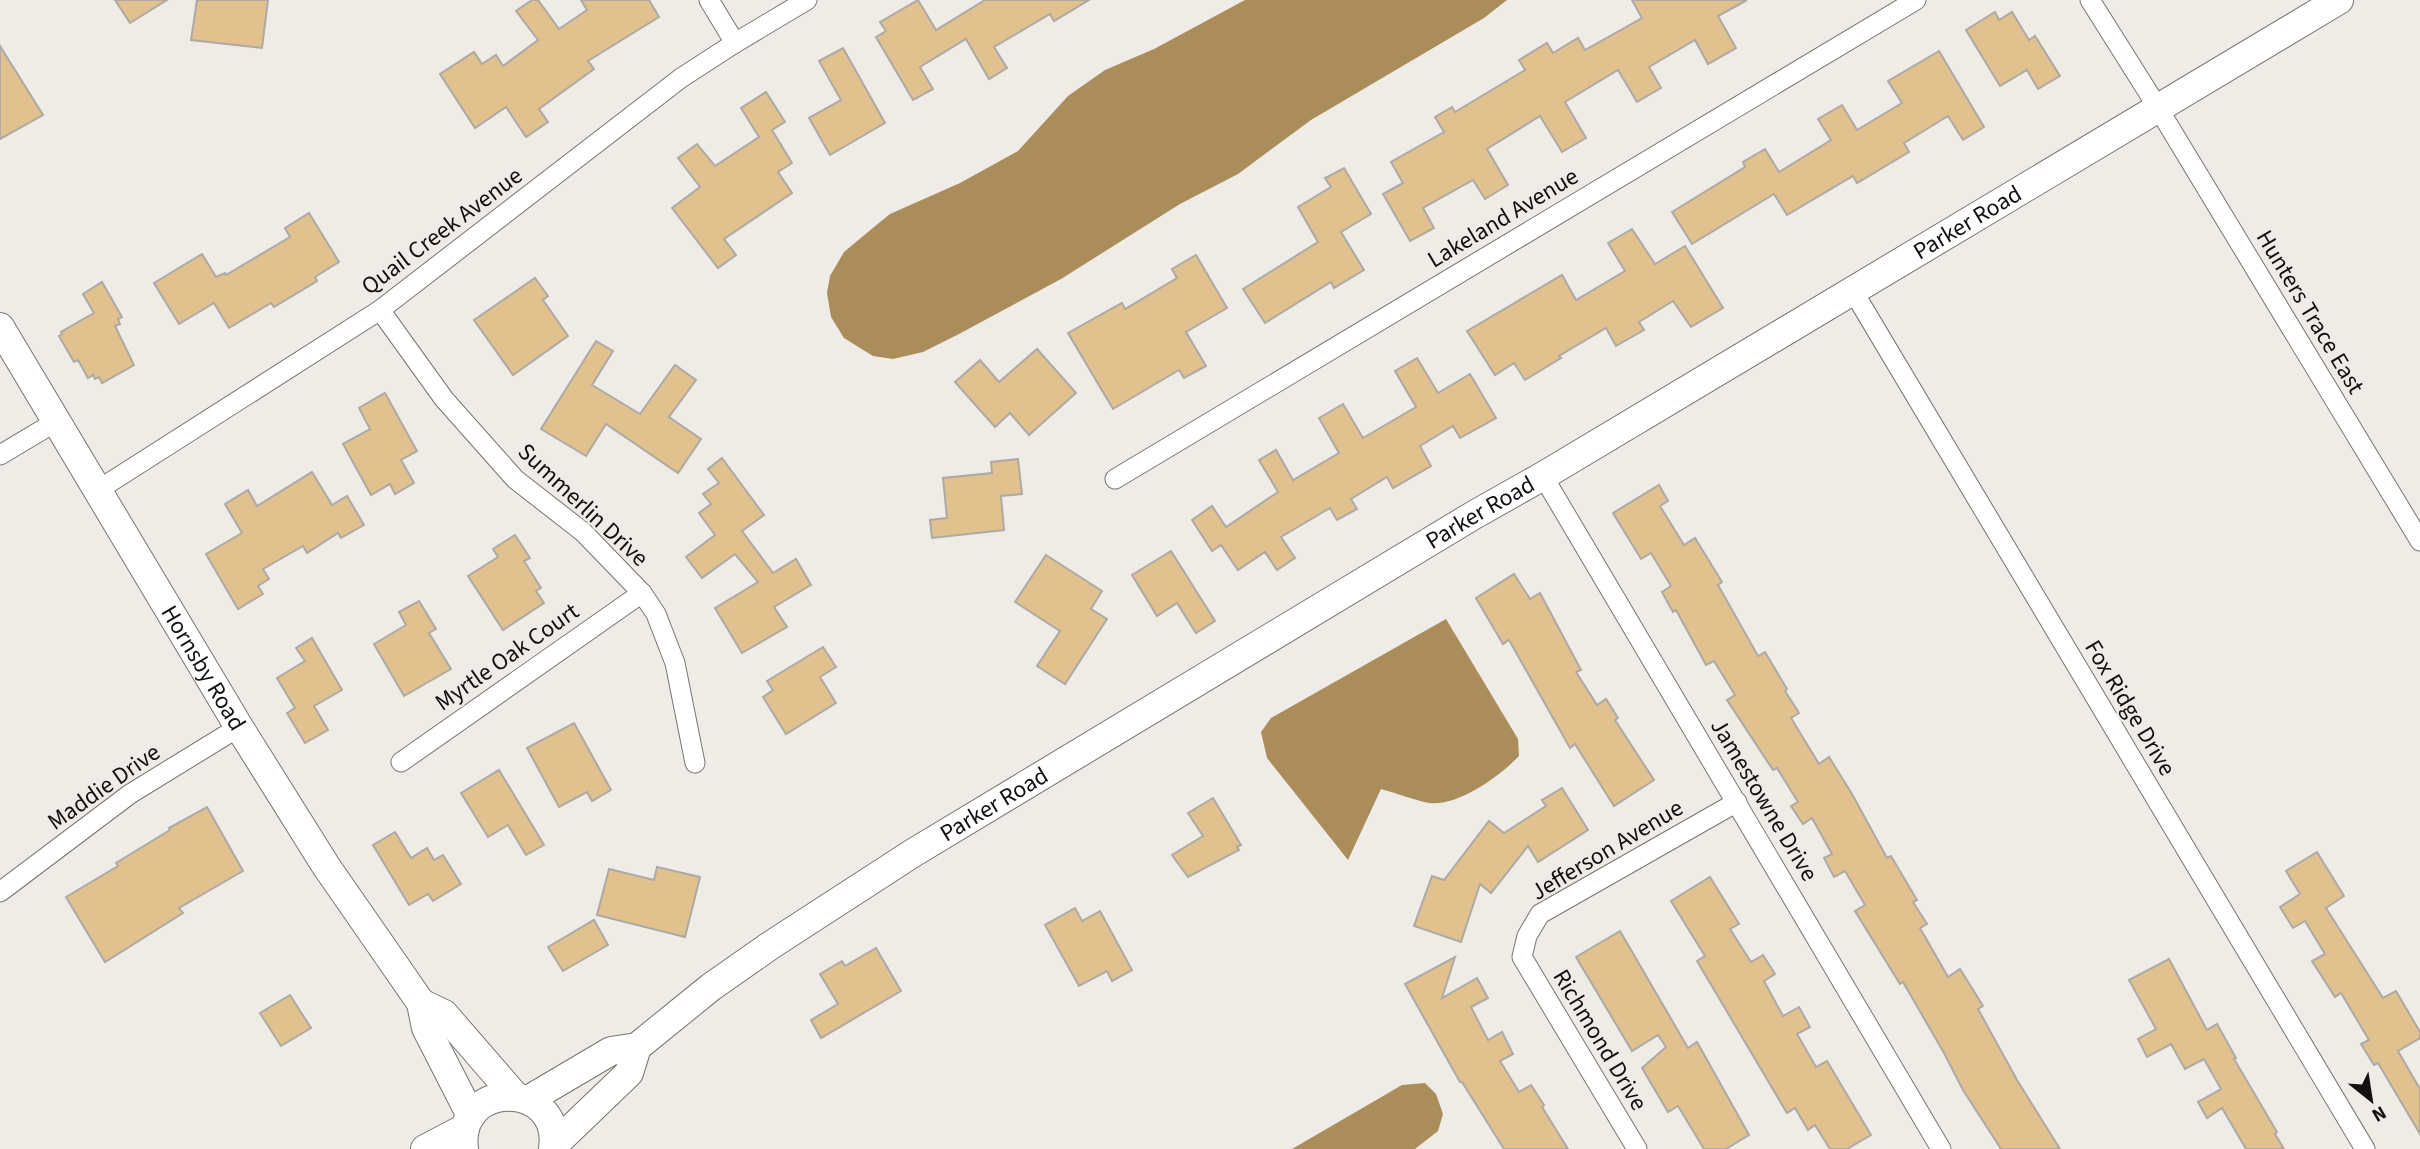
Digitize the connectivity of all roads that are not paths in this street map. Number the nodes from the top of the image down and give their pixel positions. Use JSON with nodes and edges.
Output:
{"nodes":[{"id":1,"x":709,"y":0,"type":"edge"},
{"id":2,"x":807,"y":0,"type":"edge"},
{"id":3,"x":1916,"y":0,"type":"edge"},
{"id":4,"x":2090,"y":0,"type":"edge"},
{"id":5,"x":2339,"y":0,"type":"edge"},
{"id":6,"x":735,"y":43,"type":"junction"},
{"id":7,"x":2158,"y":108,"type":"junction"},
{"id":8,"x":1853,"y":291,"type":"junction"},
{"id":9,"x":380,"y":310,"type":"junction"},
{"id":10,"x":0,"y":327,"type":"edge"},
{"id":11,"x":57,"y":421,"type":"junction"},
{"id":12,"x":0,"y":455,"type":"edge"},
{"id":13,"x":1542,"y":476,"type":"junction"},
{"id":14,"x":1115,"y":479,"type":"dead end"},
{"id":15,"x":98,"y":490,"type":"junction"},
{"id":16,"x":2420,"y":541,"type":"edge"},
{"id":17,"x":642,"y":593,"type":"junction"},
{"id":18,"x":239,"y":727,"type":"junction"},
{"id":19,"x":401,"y":762,"type":"dead end"},
{"id":20,"x":695,"y":763,"type":"dead end"},
{"id":21,"x":1737,"y":802,"type":"junction"},
{"id":22,"x":0,"y":892,"type":"edge"},
{"id":23,"x":1522,"y":957,"type":"joint"},
{"id":24,"x":421,"y":1003,"type":"junction"},
{"id":25,"x":637,"y":1047,"type":"junction"},
{"id":26,"x":522,"y":1098,"type":"junction"},
{"id":27,"x":467,"y":1131,"type":"edge"},
{"id":28,"x":554,"y":1147,"type":"edge"},
{"id":29,"x":425,"y":1149,"type":"edge"},
{"id":30,"x":1637,"y":1149,"type":"edge"},
{"id":31,"x":1941,"y":1149,"type":"edge"},
{"id":32,"x":2365,"y":1149,"type":"edge"}],
"edges":[{"from":1,"to":6,"type":"street"},
{"from":2,"to":6,"type":"street","name":"Quail Creek Avenue"},
{"from":3,"to":14,"type":"street","name":"Lakeland Avenue"},
{"from":4,"to":7,"type":"street","name":"Hunters Trace East"},
{"from":5,"to":7,"type":"street","name":"Parker Road"},
{"from":6,"to":9,"type":"street","name":"Quail Creek Avenue"},
{"from":7,"to":8,"type":"street","name":"Parker Road"},
{"from":7,"to":16,"type":"street","name":"Hunters Trace East"},
{"from":8,"to":13,"type":"street","name":"Parker Road"},
{"from":8,"to":32,"type":"street","name":"Fox Ridge Drive"},
{"from":9,"to":15,"type":"street","name":"Quail Creek Avenue"},
{"from":9,"to":17,"type":"street","name":"Summerlin Drive"},
{"from":10,"to":11,"type":"street","name":"Hornsby Road"},
{"from":11,"to":12,"type":"street"},
{"from":11,"to":15,"type":"street","name":"Hornsby Road"},
{"from":13,"to":21,"type":"street","name":"Jamestowne Drive"},
{"from":13,"to":25,"type":"street","name":"Parker Road"},
{"from":15,"to":18,"type":"street","name":"Hornsby Road"},
{"from":17,"to":19,"type":"street","name":"Myrtle Oak Court"},
{"from":17,"to":20,"type":"street","name":"Summerlin Drive"},
{"from":18,"to":22,"type":"street","name":"Maddie Drive"},
{"from":18,"to":24,"type":"street","name":"Hornsby Road"},
{"from":21,"to":23,"type":"street","name":"Jefferson Avenue"},
{"from":21,"to":31,"type":"street","name":"Jamestowne Drive"},
{"from":23,"to":30,"type":"street","name":"Richmond Drive"},
{"from":24,"to":26,"type":"street","name":"Hornsby Road"},
{"from":24,"to":27,"type":"street","name":"Hornsby Road"},
{"from":25,"to":26,"type":"street","name":"Parker Road"},
{"from":25,"to":28,"type":"street","name":"Parker Road"},
{"from":26,"to":27,"type":"street","name":"Parker Road"},
{"from":26,"to":28,"type":"street","name":"Hornsby Road"},
{"from":27,"to":29,"type":"street"}]}
